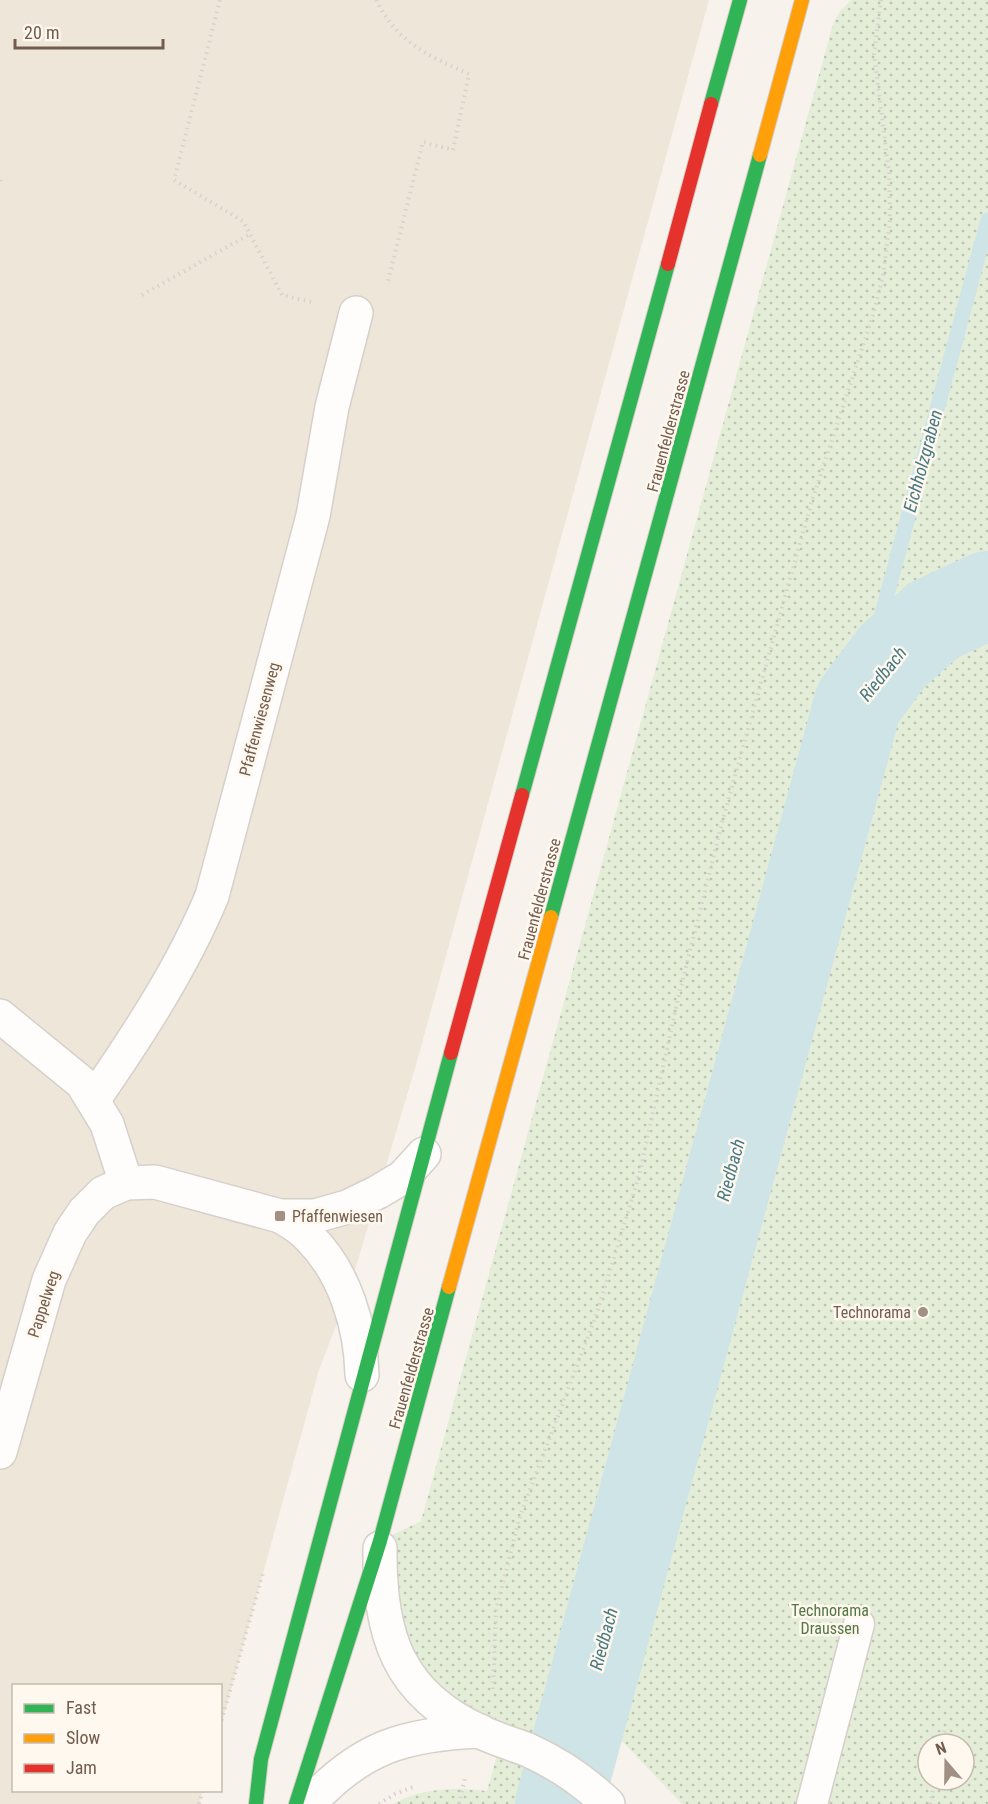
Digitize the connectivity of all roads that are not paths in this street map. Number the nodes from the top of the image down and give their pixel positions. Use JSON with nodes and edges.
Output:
{"nodes":[{"id":1,"x":740,"y":0,"type":"edge"},
{"id":2,"x":802,"y":0,"type":"edge"},
{"id":3,"x":356,"y":313,"type":"road end"},
{"id":4,"x":0,"y":1016,"type":"edge"},
{"id":5,"x":94,"y":1100,"type":"junction"},
{"id":6,"x":424,"y":1154,"type":"junction"},
{"id":7,"x":126,"y":1183,"type":"junction"},
{"id":8,"x":280,"y":1216,"type":"junction"},
{"id":9,"x":362,"y":1380,"type":"junction"},
{"id":10,"x":0,"y":1452,"type":"edge"},
{"id":11,"x":380,"y":1540,"type":"junction"},
{"id":12,"x":859,"y":1624,"type":"dead end"},
{"id":13,"x":480,"y":1731,"type":"junction"},
{"id":14,"x":606,"y":1802,"type":"edge"},
{"id":15,"x":256,"y":1804,"type":"edge"},
{"id":16,"x":296,"y":1804,"type":"edge"},
{"id":17,"x":309,"y":1804,"type":"edge"},
{"id":18,"x":812,"y":1804,"type":"edge"}],
"edges":[{"from":1,"to":6,"type":"main road"},
{"from":2,"to":11,"type":"main road","name":"Frauenfelderstrasse"},
{"from":3,"to":5,"type":"street","name":"Pfaffenwiesenweg"},
{"from":4,"to":5,"type":"street"},
{"from":5,"to":7,"type":"street"},
{"from":6,"to":8,"type":"street"},
{"from":6,"to":9,"type":"main road"},
{"from":7,"to":8,"type":"street"},
{"from":7,"to":10,"type":"street","name":"Pappelweg"},
{"from":8,"to":9,"type":"street"},
{"from":9,"to":15,"type":"main road"},
{"from":11,"to":13,"type":"street"},
{"from":11,"to":16,"type":"main road","name":"Frauenfelderstrasse"},
{"from":12,"to":18,"type":"lane"},
{"from":13,"to":14,"type":"street"},
{"from":13,"to":17,"type":"street"}]}
